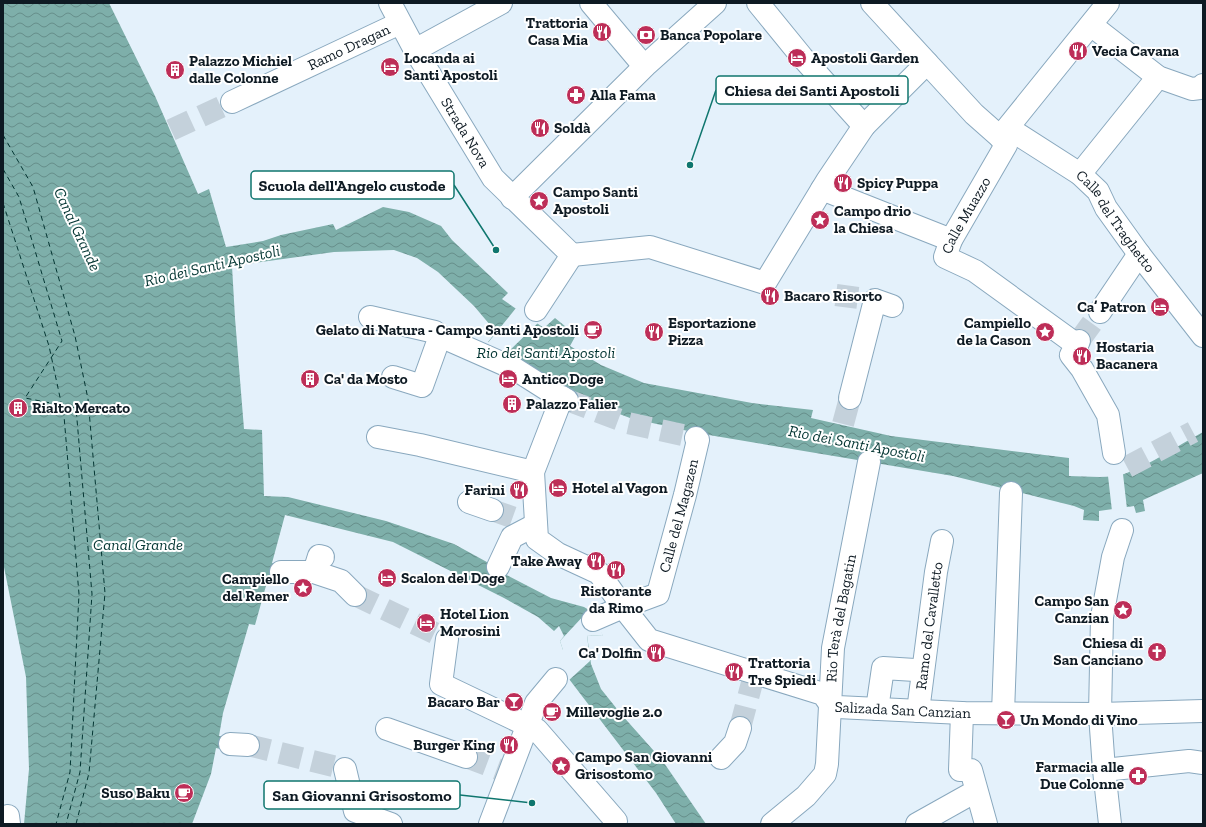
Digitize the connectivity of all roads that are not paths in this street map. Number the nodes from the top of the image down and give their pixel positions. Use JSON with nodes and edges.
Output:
{"nodes":[{"id":1,"x":390,"y":3,"type":"edge"},
{"id":2,"x":501,"y":3,"type":"edge"},
{"id":3,"x":591,"y":3,"type":"edge"},
{"id":4,"x":715,"y":3,"type":"edge"},
{"id":5,"x":758,"y":3,"type":"edge"},
{"id":6,"x":872,"y":3,"type":"edge"},
{"id":7,"x":1099,"y":10,"type":"edge"},
{"id":8,"x":400,"y":23,"type":"junction"},
{"id":9,"x":415,"y":50,"type":"junction"},
{"id":10,"x":926,"y":63,"type":"junction"},
{"id":11,"x":644,"y":66,"type":"junction"},
{"id":12,"x":1158,"y":77,"type":"junction"},
{"id":13,"x":1201,"y":87,"type":"edge"},
{"id":14,"x":232,"y":102,"type":"tunnel mouth"},
{"id":15,"x":864,"y":126,"type":"junction"},
{"id":16,"x":1005,"y":137,"type":"junction"},
{"id":17,"x":1080,"y":174,"type":"junction"},
{"id":18,"x":822,"y":189,"type":"junction"},
{"id":19,"x":512,"y":198,"type":"junction"},
{"id":20,"x":951,"y":240,"type":"junction"},
{"id":21,"x":1139,"y":254,"type":"junction"},
{"id":22,"x":572,"y":255,"type":"junction"},
{"id":23,"x":884,"y":303,"type":"dead end"},
{"id":24,"x":536,"y":310,"type":"dead end"},
{"id":25,"x":1100,"y":312,"type":"tunnel mouth"},
{"id":26,"x":370,"y":317,"type":"dead end"},
{"id":27,"x":440,"y":336,"type":"junction"},
{"id":28,"x":1203,"y":336,"type":"edge"},
{"id":29,"x":393,"y":377,"type":"dead end"},
{"id":30,"x":850,"y":398,"type":"tunnel mouth"},
{"id":31,"x":378,"y":437,"type":"dead end"},
{"id":32,"x":696,"y":438,"type":"dead end"},
{"id":33,"x":1114,"y":453,"type":"dead end"},
{"id":34,"x":869,"y":462,"type":"dead end"},
{"id":35,"x":533,"y":475,"type":"junction"},
{"id":36,"x":1011,"y":493,"type":"dead end"},
{"id":37,"x":469,"y":502,"type":"dead end"},
{"id":38,"x":492,"y":510,"type":"tunnel mouth"},
{"id":39,"x":526,"y":522,"type":"junction"},
{"id":40,"x":1122,"y":530,"type":"dead end"},
{"id":41,"x":942,"y":541,"type":"dead end"},
{"id":42,"x":498,"y":567,"type":"dead end"},
{"id":43,"x":281,"y":572,"type":"dead end"},
{"id":44,"x":354,"y":596,"type":"tunnel mouth"},
{"id":45,"x":623,"y":607,"type":"junction"},
{"id":46,"x":593,"y":620,"type":"dead end"},
{"id":47,"x":447,"y":639,"type":"dead end"},
{"id":48,"x":915,"y":670,"type":"dead end"},
{"id":49,"x":556,"y":679,"type":"dead end"},
{"id":50,"x":830,"y":704,"type":"junction"},
{"id":51,"x":877,"y":709,"type":"junction"},
{"id":52,"x":1099,"y":710,"type":"junction"},
{"id":53,"x":918,"y":711,"type":"junction"},
{"id":54,"x":1203,"y":711,"type":"edge"},
{"id":55,"x":962,"y":712,"type":"junction"},
{"id":56,"x":1003,"y":713,"type":"junction"},
{"id":57,"x":527,"y":725,"type":"junction"},
{"id":58,"x":740,"y":728,"type":"tunnel mouth"},
{"id":59,"x":387,"y":729,"type":"dead end"},
{"id":60,"x":466,"y":757,"type":"tunnel mouth"},
{"id":61,"x":721,"y":758,"type":"dead end"},
{"id":62,"x":1196,"y":762,"type":"edge"},
{"id":63,"x":345,"y":769,"type":"dead end"},
{"id":64,"x":1104,"y":770,"type":"junction"},
{"id":65,"x":976,"y":791,"type":"junction"},
{"id":66,"x":1110,"y":820,"type":"edge"},
{"id":67,"x":616,"y":821,"type":"dead end"},
{"id":68,"x":391,"y":824,"type":"edge"},
{"id":69,"x":490,"y":824,"type":"edge"},
{"id":70,"x":772,"y":824,"type":"edge"},
{"id":71,"x":917,"y":824,"type":"edge"},
{"id":72,"x":986,"y":824,"type":"edge"}],
"edges":[{"from":1,"to":8,"type":"street","name":"Strada Nova"},
{"from":2,"to":9,"type":"street"},
{"from":3,"to":11,"type":"street"},
{"from":4,"to":11,"type":"street"},
{"from":5,"to":15,"type":"street"},
{"from":6,"to":10,"type":"street","name":"Calle del Traghetto"},
{"from":7,"to":12,"type":"street"},
{"from":7,"to":16,"type":"street","name":"Calle Muazzo"},
{"from":8,"to":9,"type":"street","name":"Strada Nova"},
{"from":8,"to":14,"type":"street","name":"Ramo Dragan"},
{"from":9,"to":19,"type":"street","name":"Strada Nova"},
{"from":10,"to":15,"type":"street"},
{"from":10,"to":16,"type":"street","name":"Calle del Traghetto"},
{"from":11,"to":19,"type":"street"},
{"from":12,"to":13,"type":"street"},
{"from":12,"to":17,"type":"street"},
{"from":15,"to":18,"type":"street"},
{"from":16,"to":17,"type":"street","name":"Calle del Traghetto"},
{"from":16,"to":20,"type":"street","name":"Calle Muazzo"},
{"from":17,"to":21,"type":"street","name":"Calle del Traghetto"},
{"from":18,"to":20,"type":"street"},
{"from":18,"to":22,"type":"street"},
{"from":19,"to":22,"type":"street"},
{"from":20,"to":33,"type":"street","name":"Calle Muazzo"},
{"from":21,"to":25,"type":"street"},
{"from":21,"to":28,"type":"street","name":"Calle del Traghetto"},
{"from":22,"to":24,"type":"street"},
{"from":23,"to":30,"type":"street"},
{"from":26,"to":27,"type":"street"},
{"from":27,"to":29,"type":"street"},
{"from":27,"to":35,"type":"street"},
{"from":31,"to":35,"type":"street"},
{"from":32,"to":45,"type":"street","name":"Calle del Magazen"},
{"from":34,"to":50,"type":"street","name":"Rio Terà del Bagatin"},
{"from":35,"to":39,"type":"street"},
{"from":36,"to":56,"type":"street"},
{"from":37,"to":38,"type":"street"},
{"from":39,"to":42,"type":"street"},
{"from":39,"to":45,"type":"street"},
{"from":40,"to":52,"type":"street"},
{"from":41,"to":53,"type":"street","name":"Ramo del Cavalletto"},
{"from":43,"to":44,"type":"street"},
{"from":45,"to":46,"type":"street"},
{"from":45,"to":50,"type":"street","name":"Salizada San Canzian"},
{"from":47,"to":57,"type":"street"},
{"from":48,"to":51,"type":"street"},
{"from":49,"to":57,"type":"street"},
{"from":50,"to":51,"type":"street","name":"Salizada San Canzian"},
{"from":50,"to":70,"type":"street","name":"Rio Terà del Bagatin"},
{"from":51,"to":53,"type":"street","name":"Salizada San Canzian"},
{"from":52,"to":54,"type":"street","name":"Salizada San Canzian"},
{"from":52,"to":56,"type":"street","name":"Salizada San Canzian"},
{"from":52,"to":64,"type":"street"},
{"from":53,"to":55,"type":"street","name":"Salizada San Canzian"},
{"from":55,"to":56,"type":"street","name":"Salizada San Canzian"},
{"from":55,"to":65,"type":"street"},
{"from":57,"to":67,"type":"street"},
{"from":57,"to":69,"type":"street"},
{"from":58,"to":61,"type":"street"},
{"from":59,"to":60,"type":"street"},
{"from":62,"to":64,"type":"street"},
{"from":63,"to":68,"type":"street"},
{"from":64,"to":66,"type":"street"},
{"from":65,"to":71,"type":"street"},
{"from":65,"to":72,"type":"street"}]}
